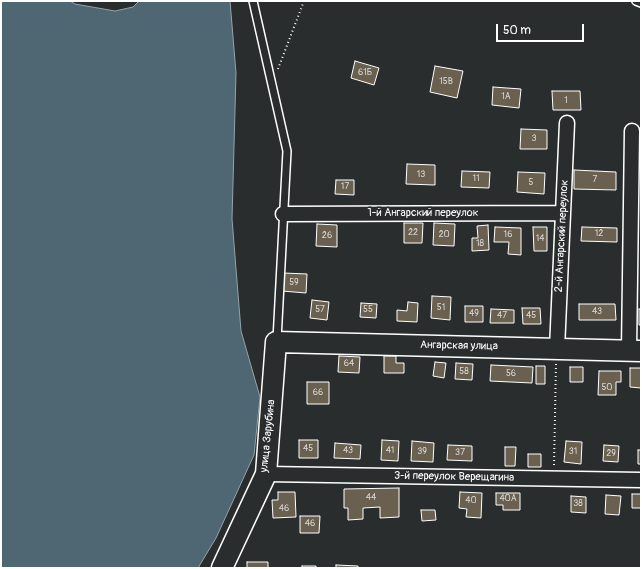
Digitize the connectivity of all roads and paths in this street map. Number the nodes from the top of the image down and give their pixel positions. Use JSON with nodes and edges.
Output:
{"nodes":[{"id":1,"x":253,"y":1,"type":"edge"},
{"id":2,"x":304,"y":1,"type":"edge"},
{"id":3,"x":272,"y":84,"type":"junction"},
{"id":4,"x":567,"y":123,"type":"dead end"},
{"id":5,"x":632,"y":131,"type":"dead end"},
{"id":6,"x":563,"y":213,"type":"junction"},
{"id":7,"x":283,"y":214,"type":"junction"},
{"id":8,"x":276,"y":342,"type":"junction"},
{"id":9,"x":557,"y":349,"type":"junction"},
{"id":10,"x":635,"y":351,"type":"edge"},
{"id":11,"x":266,"y":474,"type":"junction"},
{"id":12,"x":554,"y":478,"type":"junction"},
{"id":13,"x":641,"y":480,"type":"edge"},
{"id":14,"x":222,"y":568,"type":"edge"}],
"edges":[{"from":1,"to":3,"type":"lane"},
{"from":2,"to":3,"type":"path"},
{"from":3,"to":7,"type":"lane"},
{"from":4,"to":6,"type":"street","name":"2-й Ангарский переулок"},
{"from":5,"to":10,"type":"street"},
{"from":6,"to":7,"type":"street","name":"1-й Ангарский переулок"},
{"from":6,"to":9,"type":"street","name":"2-й Ангарский переулок"},
{"from":7,"to":8,"type":"lane"},
{"from":8,"to":9,"type":"street","name":"Ангарская улица"},
{"from":8,"to":11,"type":"street","name":"улица Зарубина"},
{"from":9,"to":10,"type":"street","name":"Ангарская улица"},
{"from":9,"to":12,"type":"path"},
{"from":11,"to":12,"type":"street","name":"3-й переулок Верещагина"},
{"from":11,"to":14,"type":"street","name":"улица Зарубина"},
{"from":12,"to":13,"type":"street","name":"3-й переулок Верещагина"}]}
